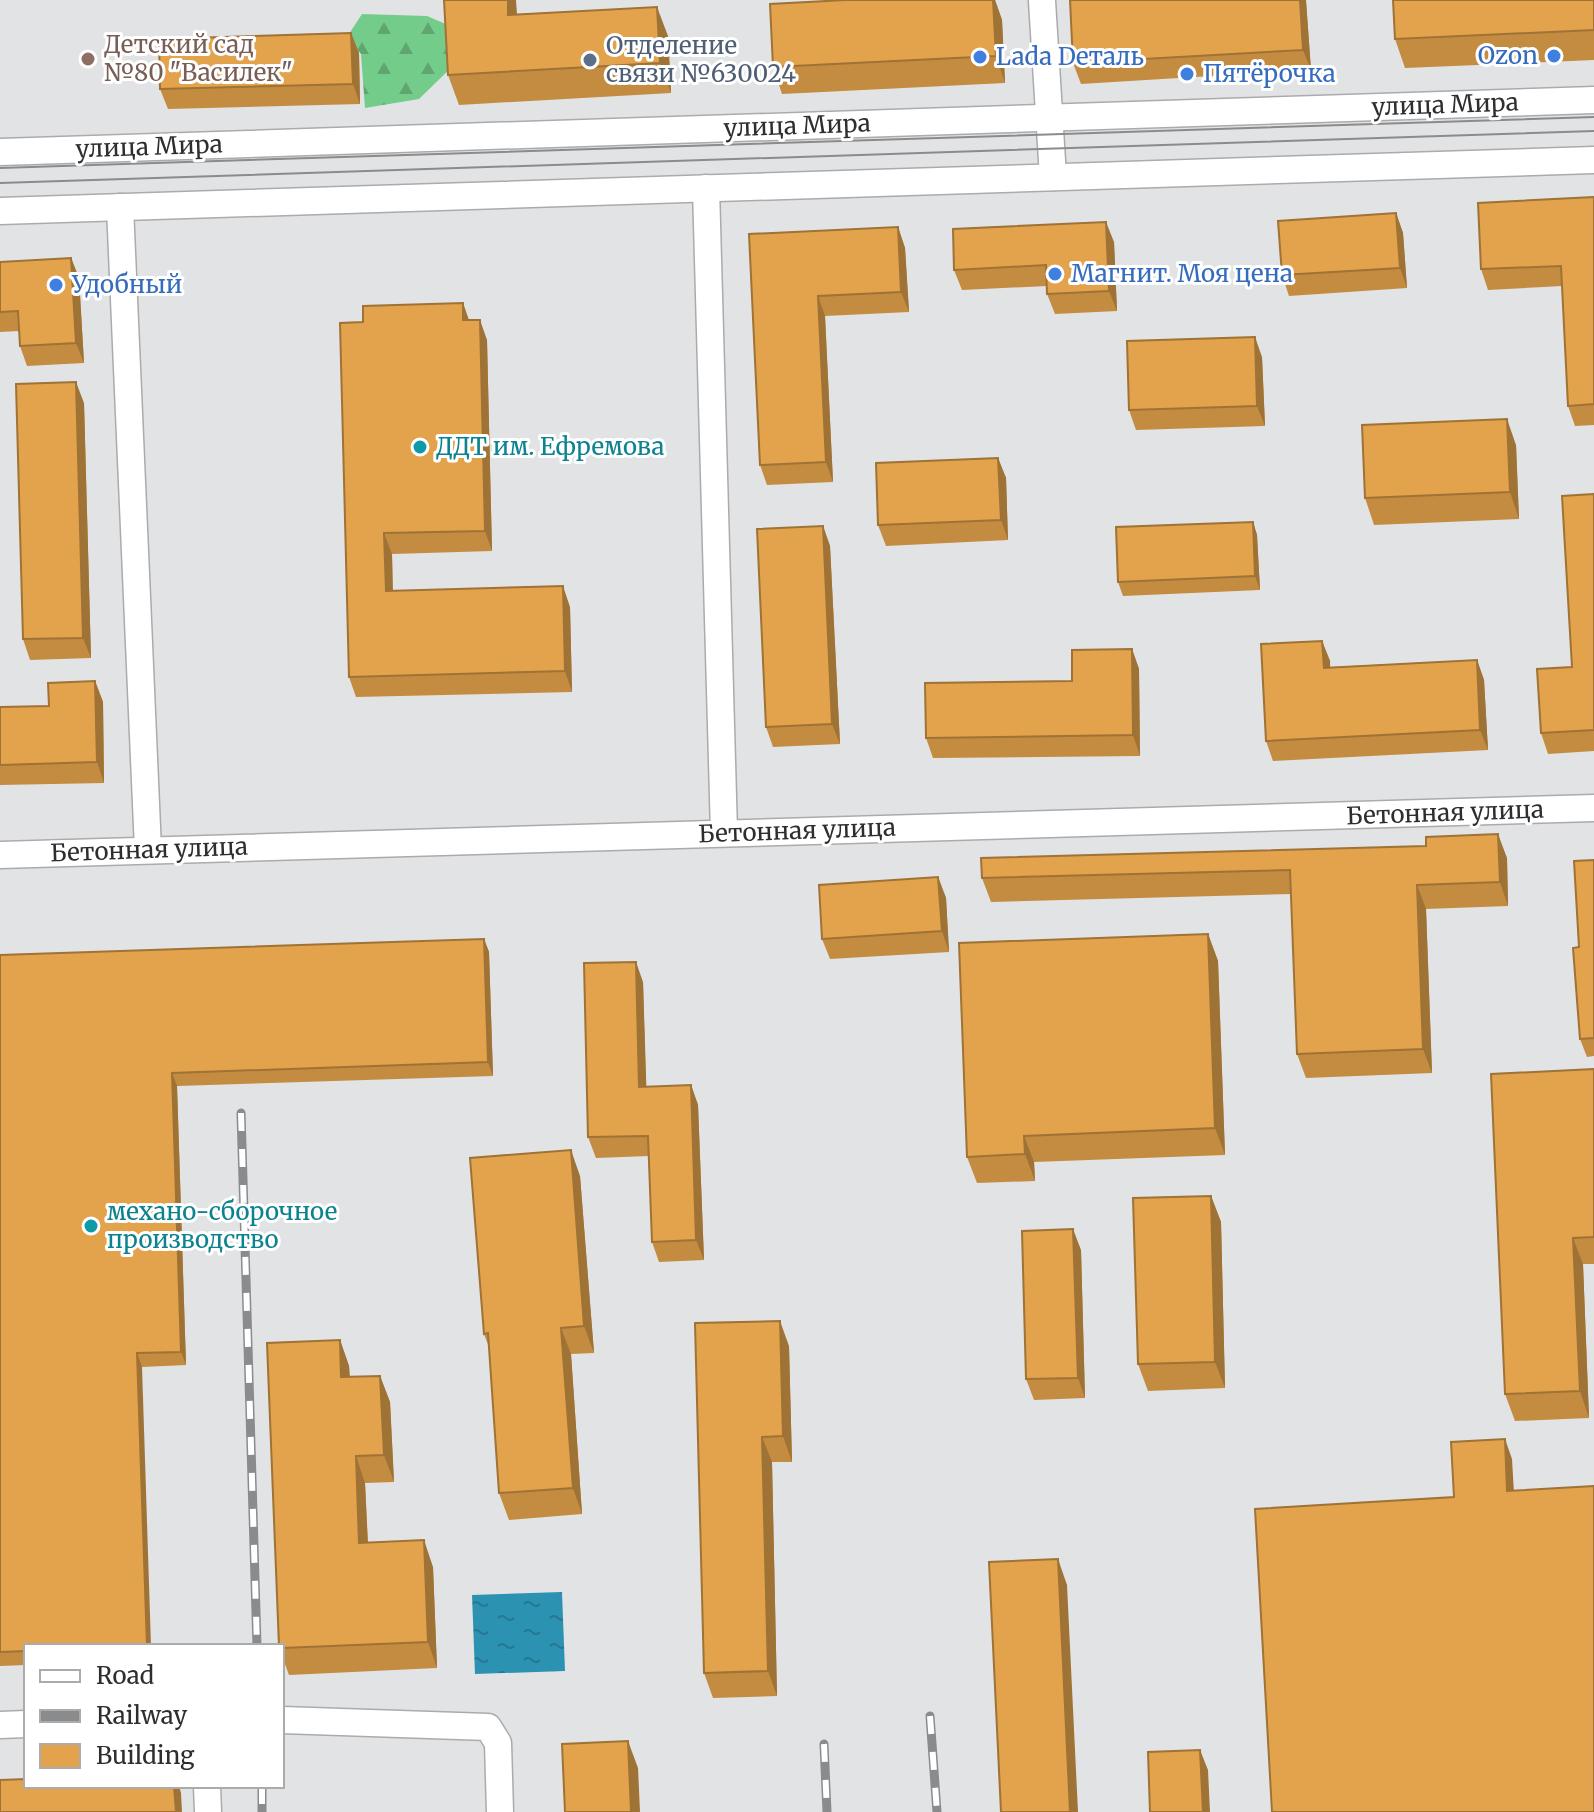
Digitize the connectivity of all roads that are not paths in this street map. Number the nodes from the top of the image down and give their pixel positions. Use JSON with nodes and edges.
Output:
{"nodes":[{"id":1,"x":1042,"y":1,"type":"edge"},
{"id":2,"x":1594,"y":100,"type":"edge"},
{"id":3,"x":1050,"y":118,"type":"junction"},
{"id":4,"x":0,"y":152,"type":"edge"},
{"id":5,"x":1594,"y":160,"type":"edge"},
{"id":6,"x":1053,"y":177,"type":"junction"},
{"id":7,"x":706,"y":188,"type":"junction"},
{"id":8,"x":120,"y":207,"type":"junction"},
{"id":9,"x":0,"y":211,"type":"edge"},
{"id":10,"x":1594,"y":808,"type":"edge"},
{"id":11,"x":724,"y":833,"type":"junction"},
{"id":12,"x":148,"y":850,"type":"junction"},
{"id":13,"x":0,"y":855,"type":"edge"},
{"id":14,"x":284,"y":1720,"type":"edge"},
{"id":15,"x":24,"y":1724,"type":"edge"},
{"id":16,"x":0,"y":1725,"type":"edge"},
{"id":17,"x":207,"y":1788,"type":"edge"},
{"id":18,"x":208,"y":1812,"type":"edge"},
{"id":19,"x":500,"y":1812,"type":"edge"}],
"edges":[{"from":1,"to":3,"type":"street"},
{"from":2,"to":3,"type":"street","name":"улица Мира"},
{"from":3,"to":4,"type":"street","name":"улица Мира"},
{"from":3,"to":6,"type":"street"},
{"from":5,"to":6,"type":"street"},
{"from":6,"to":7,"type":"street"},
{"from":7,"to":8,"type":"street"},
{"from":7,"to":11,"type":"street"},
{"from":8,"to":9,"type":"street"},
{"from":8,"to":12,"type":"street"},
{"from":10,"to":11,"type":"street","name":"Бетонная улица"},
{"from":11,"to":12,"type":"street","name":"Бетонная улица"},
{"from":12,"to":13,"type":"street","name":"Бетонная улица"},
{"from":14,"to":19,"type":"street"},
{"from":15,"to":16,"type":"street"},
{"from":17,"to":18,"type":"street"}]}
